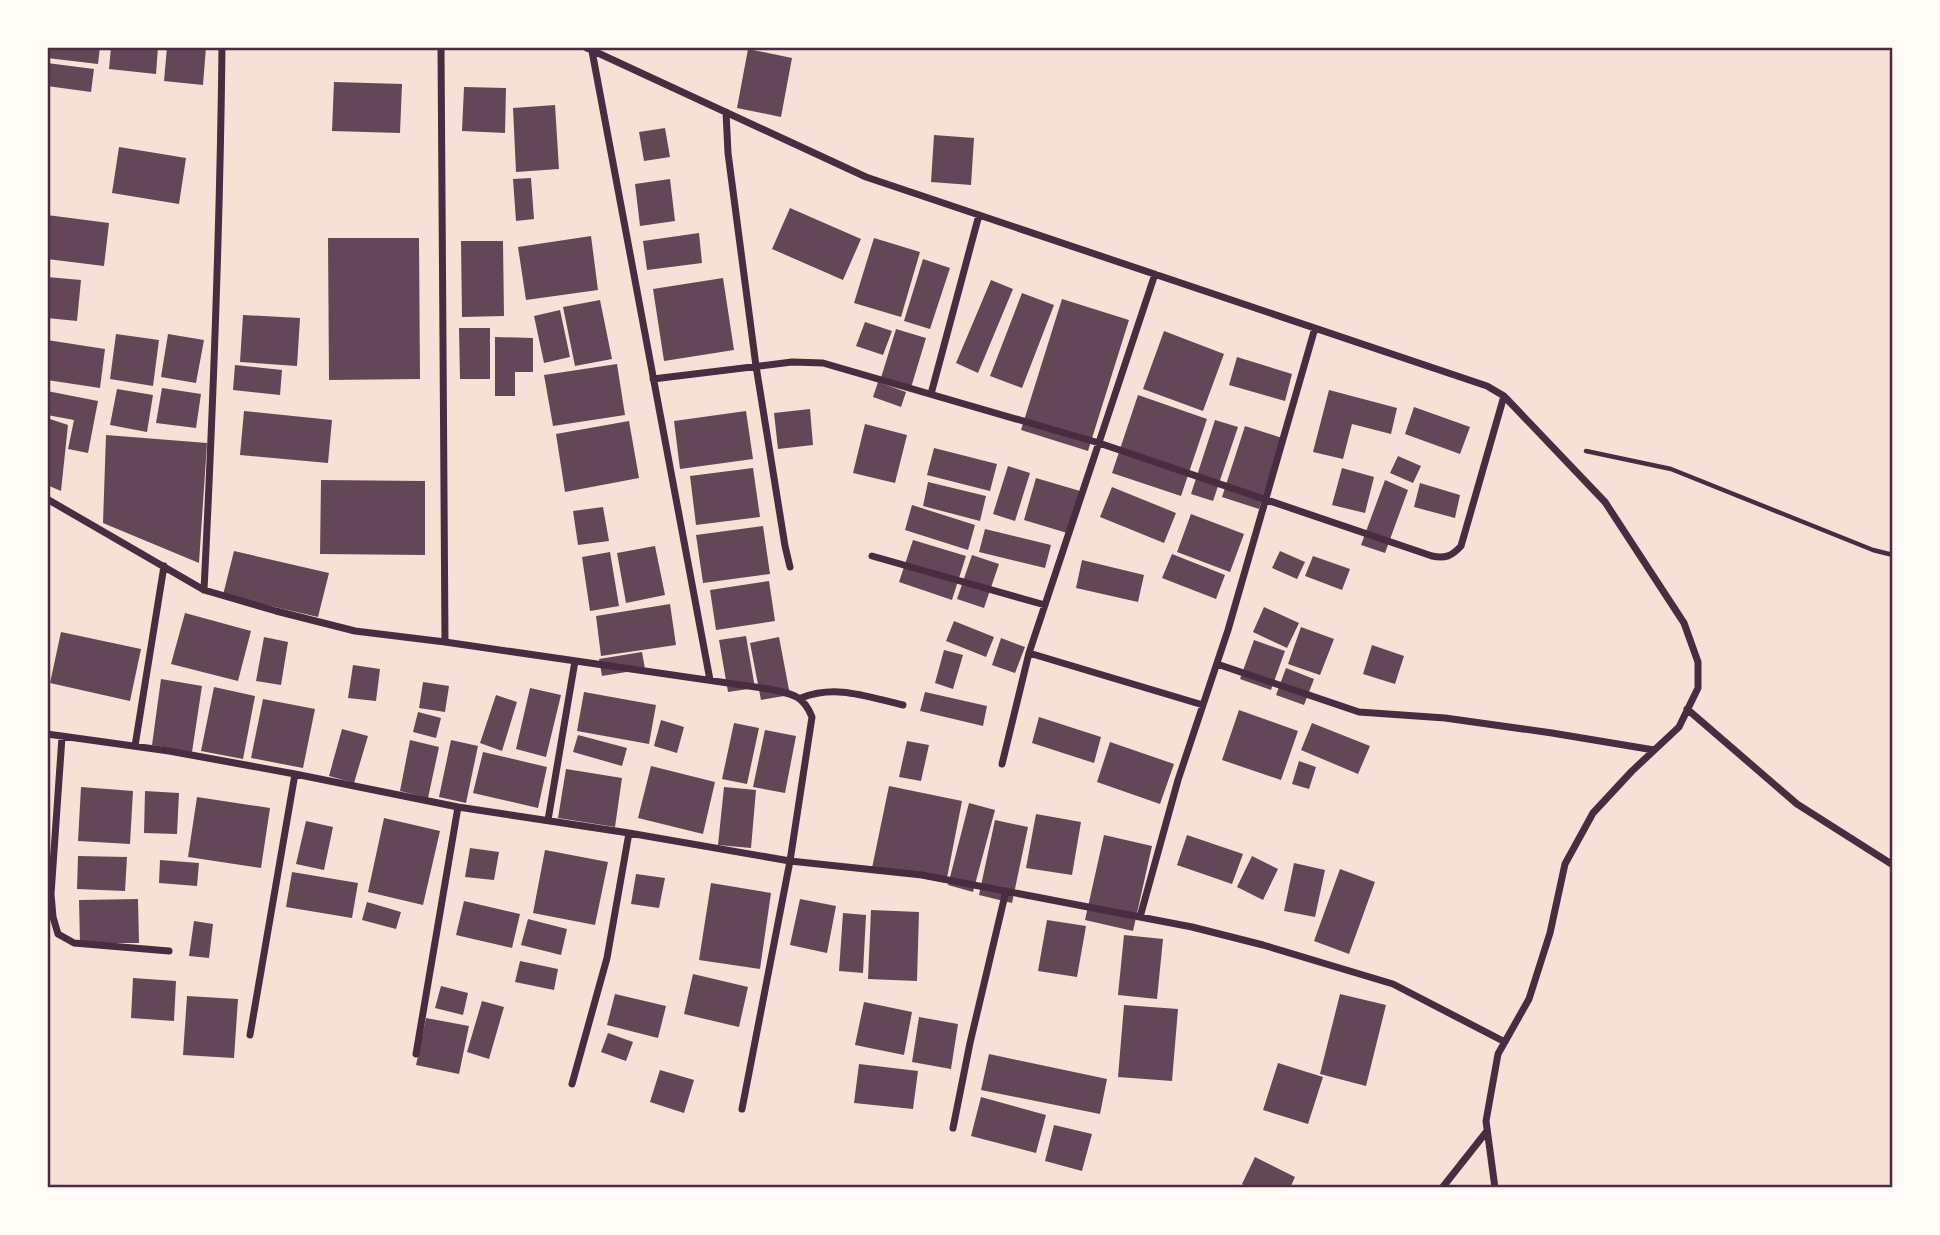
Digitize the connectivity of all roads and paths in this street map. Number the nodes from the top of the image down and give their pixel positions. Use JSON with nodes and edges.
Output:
{"nodes":[{"id":1,"x":222,"y":47,"type":"edge"},
{"id":2,"x":441,"y":47,"type":"edge"},
{"id":3,"x":589,"y":49,"type":"edge"},
{"id":4,"x":726,"y":113,"type":"junction"},
{"id":5,"x":979,"y":215,"type":"junction"},
{"id":6,"x":1155,"y":275,"type":"junction"},
{"id":7,"x":1315,"y":328,"type":"junction"},
{"id":8,"x":756,"y":366,"type":"junction"},
{"id":9,"x":653,"y":379,"type":"junction"},
{"id":10,"x":930,"y":394,"type":"junction"},
{"id":11,"x":1504,"y":396,"type":"junction"},
{"id":12,"x":1099,"y":443,"type":"junction"},
{"id":13,"x":1550,"y":444,"type":"junction"},
{"id":14,"x":47,"y":499,"type":"edge"},
{"id":15,"x":1265,"y":500,"type":"junction"},
{"id":16,"x":1893,"y":555,"type":"edge"},
{"id":17,"x":872,"y":556,"type":"dead end"},
{"id":18,"x":164,"y":566,"type":"junction"},
{"id":19,"x":790,"y":567,"type":"dead end"},
{"id":20,"x":204,"y":590,"type":"junction"},
{"id":21,"x":1045,"y":606,"type":"junction"},
{"id":22,"x":445,"y":642,"type":"junction"},
{"id":23,"x":1029,"y":653,"type":"junction"},
{"id":24,"x":575,"y":661,"type":"junction"},
{"id":25,"x":1217,"y":664,"type":"junction"},
{"id":26,"x":710,"y":680,"type":"junction"},
{"id":27,"x":801,"y":698,"type":"junction"},
{"id":28,"x":903,"y":705,"type":"dead end"},
{"id":29,"x":1203,"y":705,"type":"junction"},
{"id":30,"x":1687,"y":709,"type":"junction"},
{"id":31,"x":47,"y":734,"type":"edge"},
{"id":32,"x":62,"y":737,"type":"junction"},
{"id":33,"x":135,"y":746,"type":"junction"},
{"id":34,"x":1654,"y":750,"type":"junction"},
{"id":35,"x":1002,"y":764,"type":"dead end"},
{"id":36,"x":295,"y":774,"type":"junction"},
{"id":37,"x":458,"y":807,"type":"junction"},
{"id":38,"x":548,"y":820,"type":"junction"},
{"id":39,"x":629,"y":833,"type":"junction"},
{"id":40,"x":790,"y":861,"type":"junction"},
{"id":41,"x":1893,"y":865,"type":"edge"},
{"id":42,"x":1006,"y":891,"type":"junction"},
{"id":43,"x":1140,"y":917,"type":"junction"},
{"id":44,"x":169,"y":951,"type":"dead end"},
{"id":45,"x":250,"y":1035,"type":"dead end"},
{"id":46,"x":1505,"y":1042,"type":"junction"},
{"id":47,"x":415,"y":1054,"type":"dead end"},
{"id":48,"x":572,"y":1084,"type":"dead end"},
{"id":49,"x":742,"y":1109,"type":"dead end"},
{"id":50,"x":953,"y":1128,"type":"dead end"},
{"id":51,"x":1488,"y":1131,"type":"junction"},
{"id":52,"x":1442,"y":1188,"type":"edge"},
{"id":53,"x":1495,"y":1188,"type":"edge"}],
"edges":[{"from":1,"to":20,"type":"street"},
{"from":2,"to":22,"type":"street"},
{"from":3,"to":4,"type":"street"},
{"from":3,"to":9,"type":"street"},
{"from":4,"to":5,"type":"street"},
{"from":4,"to":8,"type":"street"},
{"from":5,"to":6,"type":"street"},
{"from":5,"to":10,"type":"street"},
{"from":6,"to":7,"type":"street"},
{"from":6,"to":12,"type":"street"},
{"from":7,"to":11,"type":"street"},
{"from":7,"to":15,"type":"street"},
{"from":8,"to":9,"type":"street"},
{"from":8,"to":10,"type":"street"},
{"from":8,"to":19,"type":"street"},
{"from":9,"to":26,"type":"street"},
{"from":10,"to":12,"type":"street"},
{"from":11,"to":13,"type":"street"},
{"from":11,"to":15,"type":"street"},
{"from":12,"to":15,"type":"street"},
{"from":12,"to":21,"type":"street"},
{"from":13,"to":16,"type":"path"},
{"from":13,"to":30,"type":"street"},
{"from":14,"to":18,"type":"street"},
{"from":15,"to":25,"type":"street"},
{"from":17,"to":21,"type":"street"},
{"from":18,"to":20,"type":"street"},
{"from":18,"to":33,"type":"street"},
{"from":20,"to":22,"type":"street"},
{"from":21,"to":23,"type":"street"},
{"from":22,"to":24,"type":"street"},
{"from":23,"to":29,"type":"street"},
{"from":23,"to":35,"type":"street"},
{"from":24,"to":26,"type":"street"},
{"from":24,"to":38,"type":"street"},
{"from":25,"to":29,"type":"street"},
{"from":25,"to":34,"type":"street"},
{"from":26,"to":27,"type":"street"},
{"from":27,"to":28,"type":"street"},
{"from":27,"to":40,"type":"street"},
{"from":29,"to":43,"type":"street"},
{"from":30,"to":34,"type":"street"},
{"from":30,"to":41,"type":"street"},
{"from":31,"to":32,"type":"street"},
{"from":32,"to":33,"type":"street"},
{"from":32,"to":44,"type":"street"},
{"from":33,"to":36,"type":"street"},
{"from":34,"to":46,"type":"street"},
{"from":36,"to":37,"type":"street"},
{"from":36,"to":45,"type":"street"},
{"from":37,"to":38,"type":"street"},
{"from":37,"to":47,"type":"street"},
{"from":38,"to":39,"type":"street"},
{"from":39,"to":40,"type":"street"},
{"from":39,"to":48,"type":"street"},
{"from":40,"to":42,"type":"street"},
{"from":40,"to":49,"type":"street"},
{"from":42,"to":43,"type":"street"},
{"from":42,"to":50,"type":"street"},
{"from":43,"to":46,"type":"street"},
{"from":46,"to":51,"type":"street"},
{"from":51,"to":52,"type":"street"},
{"from":51,"to":53,"type":"street"}]}
